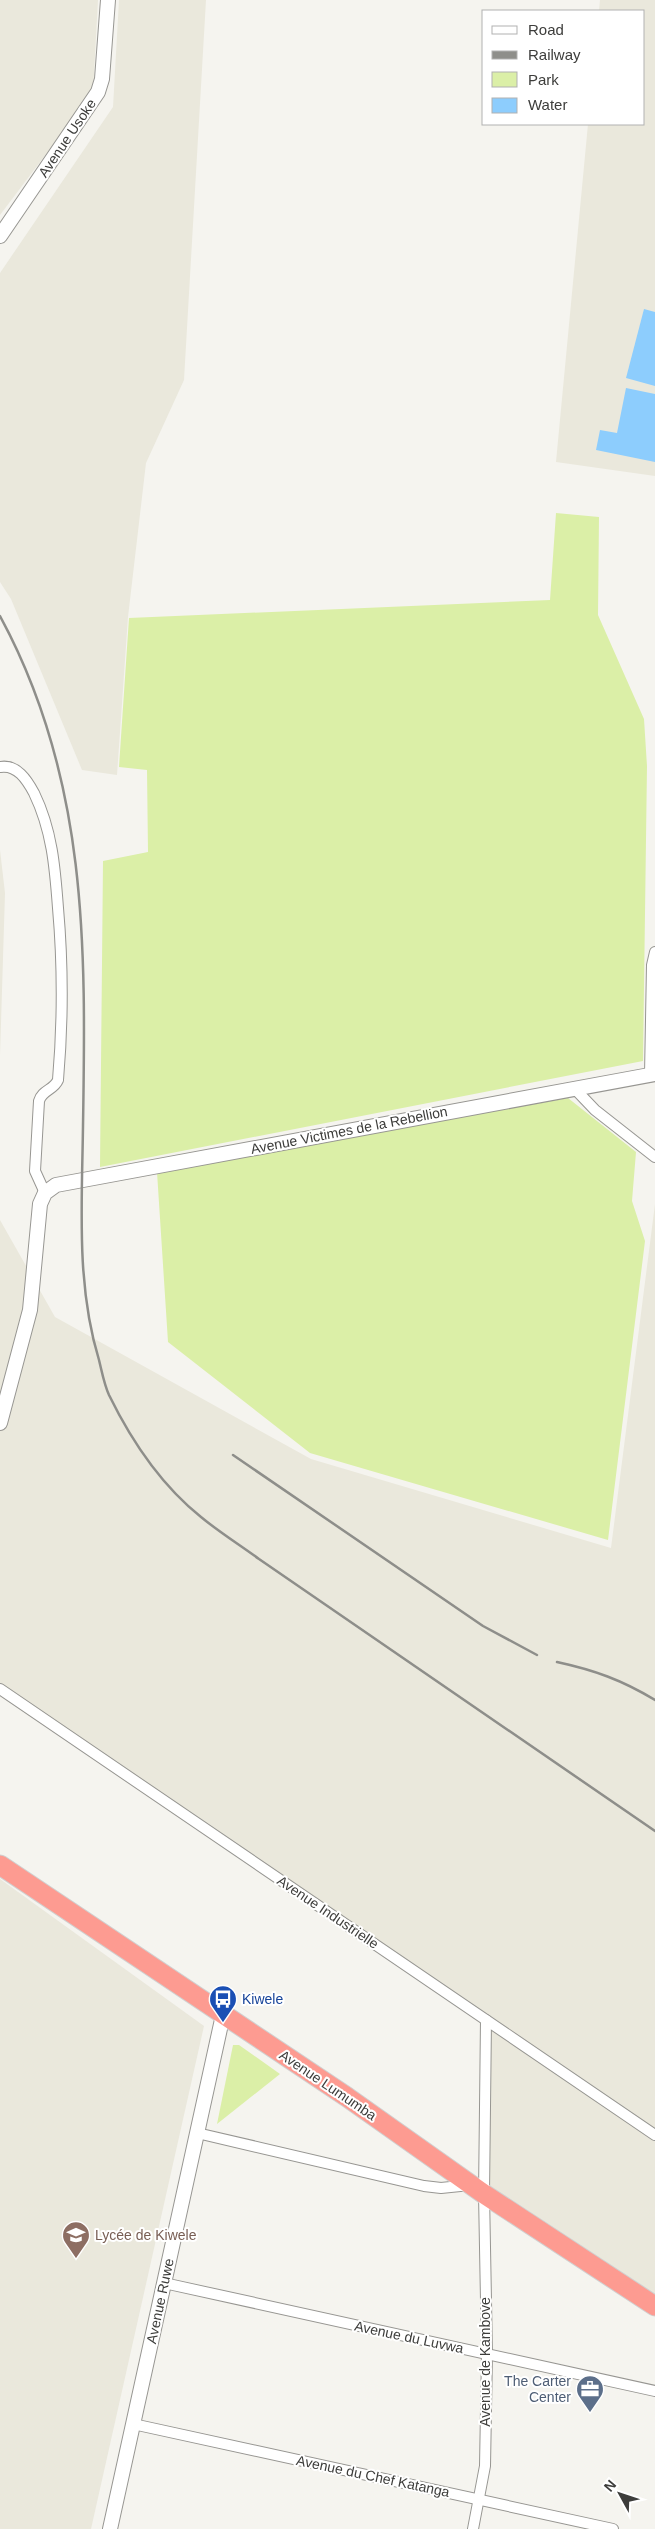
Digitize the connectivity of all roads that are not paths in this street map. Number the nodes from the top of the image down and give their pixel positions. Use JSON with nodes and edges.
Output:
{"nodes":[{"id":1,"x":108,"y":0,"type":"edge"},
{"id":2,"x":0,"y":236,"type":"edge"},
{"id":3,"x":0,"y":767,"type":"edge"},
{"id":4,"x":655,"y":952,"type":"edge"},
{"id":5,"x":652,"y":1074,"type":"edge"},
{"id":6,"x":574,"y":1088,"type":"junction"},
{"id":7,"x":655,"y":1157,"type":"edge"},
{"id":8,"x":45,"y":1193,"type":"junction"},
{"id":9,"x":0,"y":1423,"type":"edge"},
{"id":10,"x":0,"y":1689,"type":"edge"},
{"id":11,"x":0,"y":1865,"type":"edge"},
{"id":12,"x":223,"y":2015,"type":"junction"},
{"id":13,"x":486,"y":2020,"type":"junction"},
{"id":14,"x":197,"y":2133,"type":"junction"},
{"id":15,"x":655,"y":2135,"type":"edge"},
{"id":16,"x":477,"y":2190,"type":"junction"},
{"id":17,"x":164,"y":2283,"type":"junction"},
{"id":18,"x":655,"y":2306,"type":"edge"},
{"id":19,"x":487,"y":2354,"type":"junction"},
{"id":20,"x":655,"y":2391,"type":"edge"},
{"id":21,"x":133,"y":2424,"type":"junction"},
{"id":22,"x":479,"y":2499,"type":"junction"},
{"id":23,"x":110,"y":2529,"type":"edge"},
{"id":24,"x":472,"y":2529,"type":"edge"},
{"id":25,"x":613,"y":2529,"type":"edge"}],
"edges":[{"from":1,"to":2,"type":"street","name":"Avenue Usoke"},
{"from":3,"to":8,"type":"street"},
{"from":4,"to":5,"type":"street"},
{"from":5,"to":6,"type":"street","name":"Avenue Victimes de la Rebellion"},
{"from":6,"to":7,"type":"street"},
{"from":6,"to":8,"type":"street","name":"Avenue Victimes de la Rebellion"},
{"from":8,"to":9,"type":"street"},
{"from":10,"to":13,"type":"street","name":"Avenue Industrielle"},
{"from":11,"to":12,"type":"highway","name":"Avenue Lumumba"},
{"from":12,"to":14,"type":"street","name":"Avenue Ruwe"},
{"from":12,"to":16,"type":"highway","name":"Avenue Lumumba"},
{"from":13,"to":15,"type":"street","name":"Avenue Industrielle"},
{"from":13,"to":16,"type":"street","name":"Avenue de Kambove"},
{"from":14,"to":16,"type":"street"},
{"from":14,"to":17,"type":"street","name":"Avenue Ruwe"},
{"from":16,"to":18,"type":"highway","name":"Avenue Lumumba"},
{"from":16,"to":19,"type":"street","name":"Avenue de Kambove"},
{"from":17,"to":19,"type":"street","name":"Avenue du Luvwa"},
{"from":17,"to":21,"type":"street","name":"Avenue Ruwe"},
{"from":19,"to":20,"type":"street","name":"Avenue du Luvwa"},
{"from":19,"to":22,"type":"street","name":"Avenue de Kambove"},
{"from":21,"to":22,"type":"street","name":"Avenue du Chef Katanga"},
{"from":21,"to":23,"type":"street","name":"Avenue Ruwe"},
{"from":22,"to":24,"type":"street","name":"Avenue de Kambove"},
{"from":22,"to":25,"type":"street","name":"Avenue du Chef Katanga"}]}
